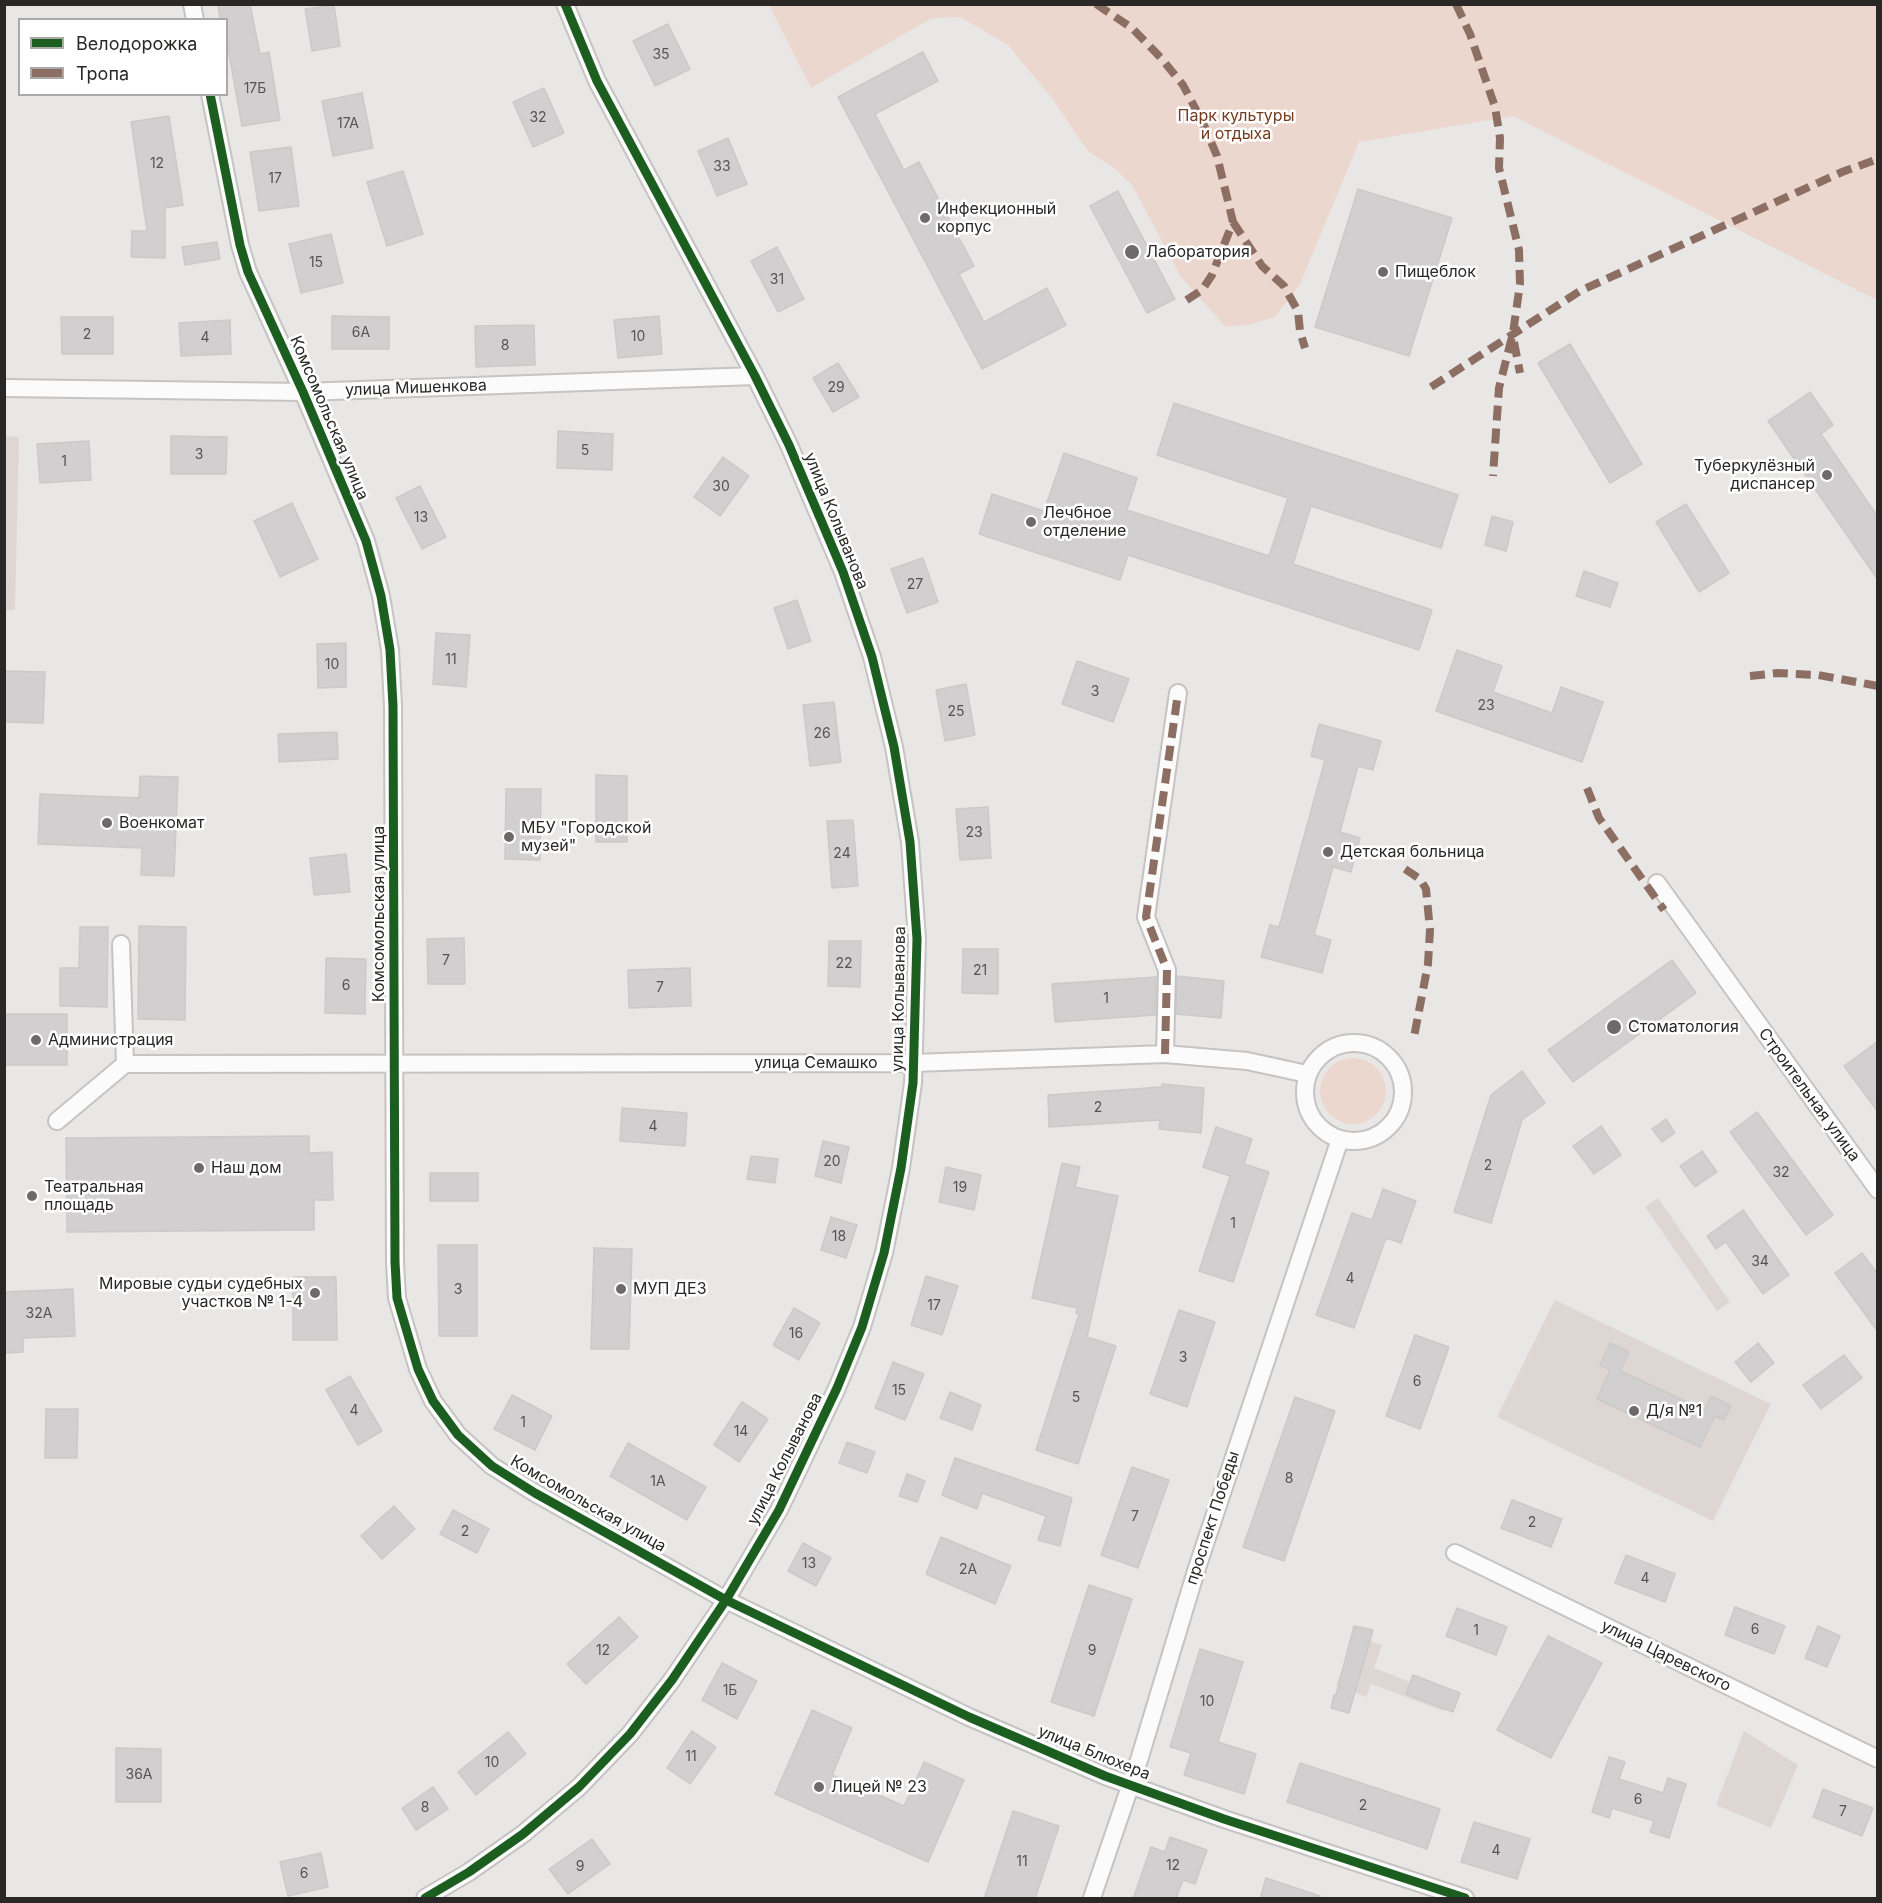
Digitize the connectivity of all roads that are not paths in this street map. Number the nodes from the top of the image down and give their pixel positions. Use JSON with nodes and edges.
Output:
{"nodes":[{"id":1,"x":566,"y":4,"type":"edge"},
{"id":2,"x":210,"y":96,"type":"edge"},
{"id":3,"x":755,"y":376,"type":"junction"},
{"id":4,"x":4,"y":388,"type":"edge"},
{"id":5,"x":303,"y":392,"type":"junction"},
{"id":6,"x":1178,"y":693,"type":"dead end"},
{"id":7,"x":1657,"y":883,"type":"dead end"},
{"id":8,"x":121,"y":944,"type":"dead end"},
{"id":9,"x":1165,"y":1054,"type":"junction"},
{"id":10,"x":914,"y":1063,"type":"junction"},
{"id":11,"x":124,"y":1064,"type":"junction"},
{"id":12,"x":395,"y":1064,"type":"junction"},
{"id":13,"x":1307,"y":1074,"type":"junction"},
{"id":14,"x":57,"y":1121,"type":"dead end"},
{"id":15,"x":1340,"y":1139,"type":"junction"},
{"id":16,"x":1878,"y":1190,"type":"edge"},
{"id":17,"x":1455,"y":1553,"type":"dead end"},
{"id":18,"x":726,"y":1600,"type":"junction"},
{"id":19,"x":1878,"y":1759,"type":"edge"},
{"id":20,"x":1131,"y":1785,"type":"junction"},
{"id":21,"x":425,"y":1899,"type":"edge"},
{"id":22,"x":1092,"y":1899,"type":"edge"},
{"id":23,"x":1465,"y":1899,"type":"edge"}],
"edges":[{"from":1,"to":3,"type":"street","name":"улица Колыванова"},
{"from":2,"to":5,"type":"street","name":"Комсомольская улица"},
{"from":3,"to":5,"type":"street","name":"улица Мишенкова"},
{"from":3,"to":10,"type":"street","name":"улица Колыванова"},
{"from":4,"to":5,"type":"street","name":"улица Мишенкова"},
{"from":5,"to":12,"type":"street","name":"Комсомольская улица"},
{"from":6,"to":9,"type":"street"},
{"from":7,"to":16,"type":"street","name":"Строительная улица"},
{"from":8,"to":11,"type":"street"},
{"from":9,"to":10,"type":"street","name":"улица Семашко"},
{"from":9,"to":13,"type":"street","name":"улица Семашко"},
{"from":10,"to":12,"type":"street","name":"улица Семашко"},
{"from":10,"to":18,"type":"street","name":"улица Колыванова"},
{"from":11,"to":12,"type":"street","name":"улица Семашко"},
{"from":11,"to":14,"type":"street"},
{"from":12,"to":18,"type":"street","name":"Комсомольская улица"},
{"from":13,"to":15,"type":"street"},
{"from":13,"to":15,"type":"street"},
{"from":15,"to":20,"type":"street","name":"проспект Победы"},
{"from":17,"to":19,"type":"street","name":"улица Царевского"},
{"from":18,"to":20,"type":"street","name":"улица Блюхера"},
{"from":18,"to":21,"type":"street","name":"улица Колыванова"},
{"from":20,"to":22,"type":"street","name":"проспект Победы"},
{"from":20,"to":23,"type":"street","name":"улица Блюхера"}]}
